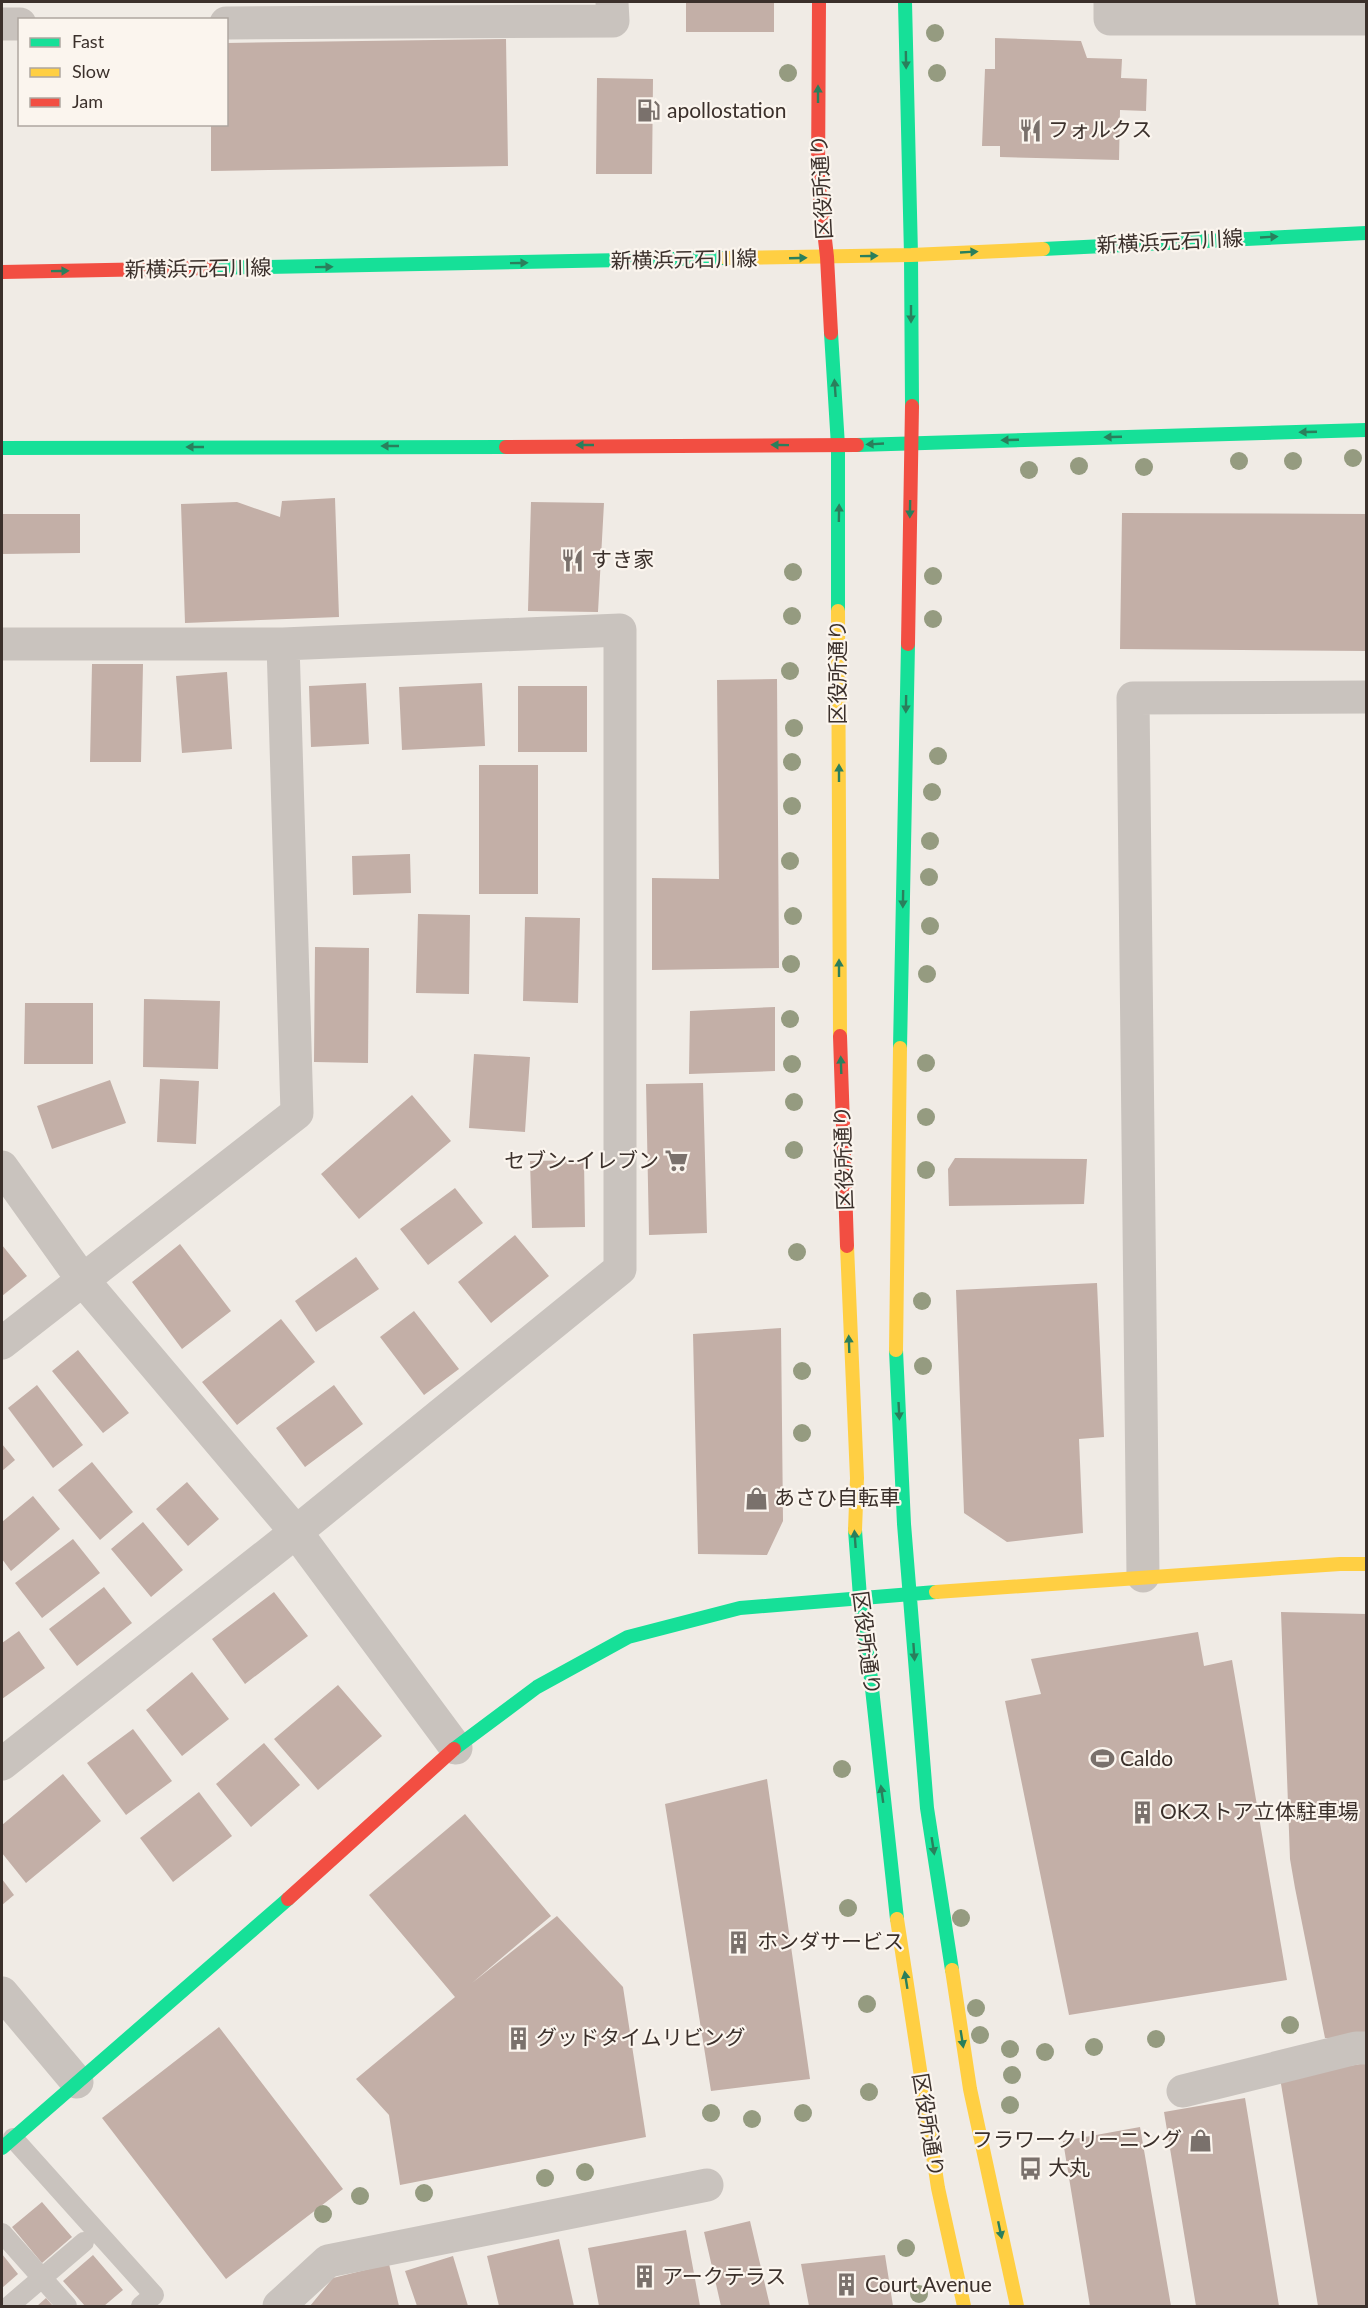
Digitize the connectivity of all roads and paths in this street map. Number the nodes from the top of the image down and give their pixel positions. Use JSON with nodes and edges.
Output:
{"nodes":[{"id":1,"x":612,"y":2,"type":"edge"},
{"id":2,"x":819,"y":2,"type":"edge"},
{"id":3,"x":905,"y":2,"type":"edge"},
{"id":4,"x":1110,"y":2,"type":"edge"},
{"id":5,"x":1366,"y":19,"type":"edge"},
{"id":6,"x":228,"y":23,"type":"edge"},
{"id":7,"x":2,"y":24,"type":"edge"},
{"id":8,"x":18,"y":24,"type":"edge"},
{"id":9,"x":1366,"y":232,"type":"edge"},
{"id":10,"x":911,"y":255,"type":"junction"},
{"id":11,"x":826,"y":257,"type":"junction"},
{"id":12,"x":2,"y":272,"type":"edge"},
{"id":13,"x":1366,"y":430,"type":"edge"},
{"id":14,"x":912,"y":442,"type":"junction"},
{"id":15,"x":838,"y":446,"type":"junction"},
{"id":16,"x":2,"y":448,"type":"edge"},
{"id":17,"x":2,"y":644,"type":"edge"},
{"id":18,"x":283,"y":644,"type":"junction"},
{"id":19,"x":1366,"y":697,"type":"edge"},
{"id":20,"x":2,"y":1167,"type":"edge"},
{"id":21,"x":82,"y":1279,"type":"junction"},
{"id":22,"x":2,"y":1343,"type":"edge"},
{"id":23,"x":296,"y":1532,"type":"junction"},
{"id":24,"x":1366,"y":1564,"type":"edge"},
{"id":25,"x":1143,"y":1576,"type":"junction"},
{"id":26,"x":910,"y":1594,"type":"junction"},
{"id":27,"x":860,"y":1597,"type":"junction"},
{"id":28,"x":456,"y":1748,"type":"junction"},
{"id":29,"x":7,"y":1750,"type":"edge"},
{"id":30,"x":2,"y":1993,"type":"edge"},
{"id":31,"x":1366,"y":2048,"type":"edge"},
{"id":32,"x":77,"y":2082,"type":"junction"},
{"id":33,"x":1183,"y":2091,"type":"dead end"},
{"id":34,"x":7,"y":2143,"type":"edge"},
{"id":35,"x":707,"y":2185,"type":"dead end"},
{"id":36,"x":2,"y":2234,"type":"edge"},
{"id":37,"x":84,"y":2242,"type":"dead end"},
{"id":38,"x":42,"y":2279,"type":"junction"},
{"id":39,"x":9,"y":2307,"type":"edge"},
{"id":40,"x":67,"y":2307,"type":"edge"},
{"id":41,"x":141,"y":2307,"type":"edge"},
{"id":42,"x":279,"y":2307,"type":"edge"},
{"id":43,"x":964,"y":2307,"type":"edge"},
{"id":44,"x":1017,"y":2307,"type":"edge"}],
"edges":[{"from":1,"to":6,"type":"street"},
{"from":11,"to":2,"type":"street","name":"区役所通り","one_way":true},
{"from":3,"to":10,"type":"street","one_way":true},
{"from":4,"to":5,"type":"street"},
{"from":7,"to":8,"type":"street"},
{"from":10,"to":9,"type":"street","name":"新横浜元石川線","one_way":true},
{"from":11,"to":10,"type":"street","name":"新横浜元石川線","one_way":true},
{"from":10,"to":14,"type":"street","one_way":true},
{"from":12,"to":11,"type":"street","name":"新横浜元石川線","one_way":true},
{"from":15,"to":11,"type":"street","name":"区役所通り","one_way":true},
{"from":13,"to":14,"type":"street","one_way":true},
{"from":14,"to":15,"type":"street","one_way":true},
{"from":14,"to":26,"type":"street","one_way":true},
{"from":15,"to":16,"type":"street","one_way":true},
{"from":27,"to":15,"type":"street","name":"区役所通り","one_way":true},
{"from":17,"to":18,"type":"street"},
{"from":18,"to":21,"type":"street"},
{"from":18,"to":23,"type":"street"},
{"from":19,"to":25,"type":"street"},
{"from":20,"to":21,"type":"street"},
{"from":21,"to":22,"type":"street"},
{"from":21,"to":23,"type":"street"},
{"from":23,"to":28,"type":"street"},
{"from":23,"to":29,"type":"street"},
{"from":24,"to":25,"type":"street"},
{"from":25,"to":26,"type":"street"},
{"from":26,"to":27,"type":"street"},
{"from":26,"to":44,"type":"street","one_way":true},
{"from":27,"to":28,"type":"street"},
{"from":43,"to":27,"type":"street","name":"区役所通り","one_way":true},
{"from":28,"to":32,"type":"street"},
{"from":30,"to":32,"type":"street"},
{"from":31,"to":33,"type":"street"},
{"from":32,"to":34,"type":"street"},
{"from":34,"to":41,"type":"lane"},
{"from":35,"to":42,"type":"street"},
{"from":36,"to":38,"type":"lane"},
{"from":37,"to":38,"type":"lane"},
{"from":38,"to":39,"type":"lane"},
{"from":38,"to":40,"type":"lane"}]}
